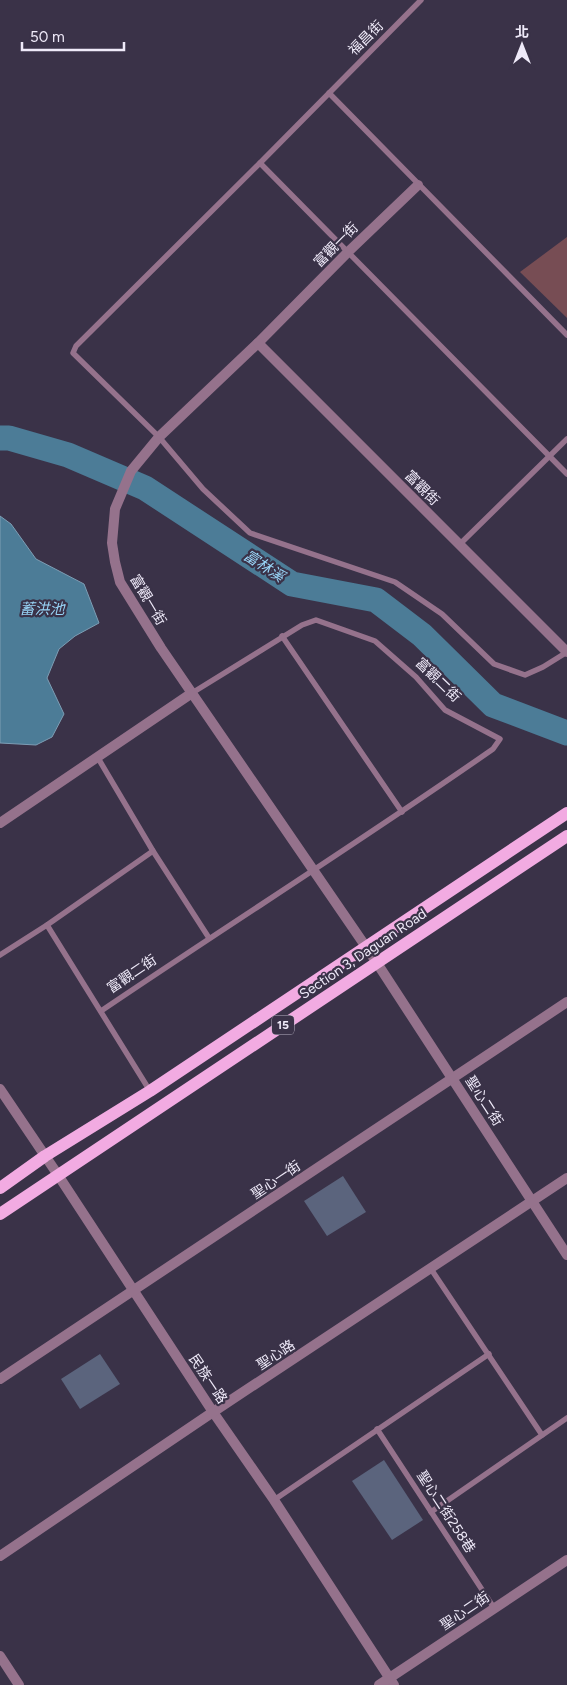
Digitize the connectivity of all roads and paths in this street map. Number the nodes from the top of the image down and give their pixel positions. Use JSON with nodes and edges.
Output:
{"nodes":[{"id":1,"x":421,"y":0,"type":"edge"},
{"id":2,"x":329,"y":93,"type":"junction"},
{"id":3,"x":260,"y":164,"type":"junction"},
{"id":4,"x":418,"y":185,"type":"junction"},
{"id":5,"x":348,"y":252,"type":"junction"},
{"id":6,"x":567,"y":335,"type":"edge"},
{"id":7,"x":258,"y":342,"type":"junction"},
{"id":8,"x":159,"y":438,"type":"junction"},
{"id":9,"x":567,"y":439,"type":"edge"},
{"id":10,"x":550,"y":457,"type":"junction"},
{"id":11,"x":567,"y":474,"type":"edge"},
{"id":12,"x":459,"y":545,"type":"junction"},
{"id":13,"x":282,"y":636,"type":"junction"},
{"id":14,"x":567,"y":652,"type":"edge"},
{"id":15,"x":192,"y":693,"type":"junction"},
{"id":16,"x":98,"y":758,"type":"junction"},
{"id":17,"x":402,"y":812,"type":"junction"},
{"id":18,"x":567,"y":814,"type":"edge"},
{"id":19,"x":0,"y":823,"type":"edge"},
{"id":20,"x":567,"y":836,"type":"edge"},
{"id":21,"x":153,"y":851,"type":"junction"},
{"id":22,"x":314,"y":870,"type":"junction"},
{"id":23,"x":47,"y":925,"type":"junction"},
{"id":24,"x":209,"y":938,"type":"junction"},
{"id":25,"x":366,"y":948,"type":"junction"},
{"id":26,"x":0,"y":955,"type":"edge"},
{"id":27,"x":377,"y":963,"type":"junction"},
{"id":28,"x":567,"y":1002,"type":"edge"},
{"id":29,"x":101,"y":1011,"type":"junction"},
{"id":30,"x":453,"y":1078,"type":"junction"},
{"id":31,"x":0,"y":1088,"type":"edge"},
{"id":32,"x":150,"y":1091,"type":"junction"},
{"id":33,"x":46,"y":1156,"type":"junction"},
{"id":34,"x":58,"y":1175,"type":"junction"},
{"id":35,"x":567,"y":1178,"type":"edge"},
{"id":36,"x":0,"y":1188,"type":"edge"},
{"id":37,"x":532,"y":1201,"type":"junction"},
{"id":38,"x":0,"y":1214,"type":"edge"},
{"id":39,"x":567,"y":1254,"type":"edge"},
{"id":40,"x":431,"y":1269,"type":"junction"},
{"id":41,"x":133,"y":1291,"type":"junction"},
{"id":42,"x":489,"y":1354,"type":"junction"},
{"id":43,"x":0,"y":1379,"type":"edge"},
{"id":44,"x":213,"y":1412,"type":"junction"},
{"id":45,"x":567,"y":1418,"type":"edge"},
{"id":46,"x":377,"y":1429,"type":"junction"},
{"id":47,"x":542,"y":1435,"type":"junction"},
{"id":48,"x":274,"y":1500,"type":"junction"},
{"id":49,"x":431,"y":1512,"type":"junction"},
{"id":50,"x":0,"y":1556,"type":"edge"},
{"id":51,"x":567,"y":1560,"type":"edge"},
{"id":52,"x":494,"y":1608,"type":"junction"},
{"id":53,"x":0,"y":1656,"type":"edge"},
{"id":54,"x":392,"y":1682,"type":"edge"},
{"id":55,"x":18,"y":1685,"type":"edge"},
{"id":56,"x":379,"y":1685,"type":"edge"}],
"edges":[{"from":1,"to":2,"type":"lane","name":"福昌街"},
{"from":2,"to":3,"type":"lane","name":"福昌街"},
{"from":2,"to":4,"type":"lane"},
{"from":3,"to":5,"type":"lane"},
{"from":3,"to":8,"type":"lane","name":"福昌街"},
{"from":4,"to":5,"type":"street","name":"富觀一街"},
{"from":4,"to":6,"type":"lane"},
{"from":5,"to":7,"type":"street","name":"富觀一街"},
{"from":5,"to":10,"type":"lane"},
{"from":7,"to":8,"type":"street","name":"富觀一街"},
{"from":7,"to":12,"type":"street","name":"富觀街"},
{"from":8,"to":14,"type":"lane"},
{"from":8,"to":15,"type":"street","name":"富觀一街"},
{"from":9,"to":10,"type":"lane"},
{"from":10,"to":11,"type":"lane"},
{"from":10,"to":12,"type":"lane"},
{"from":12,"to":14,"type":"street","name":"富觀街"},
{"from":13,"to":15,"type":"lane","name":"富觀二街"},
{"from":13,"to":17,"type":"lane"},
{"from":13,"to":17,"type":"lane","name":"富觀二街"},
{"from":15,"to":16,"type":"street","name":"富觀二街"},
{"from":15,"to":22,"type":"street","name":"富觀一街"},
{"from":16,"to":19,"type":"street","name":"富觀二街"},
{"from":16,"to":21,"type":"lane"},
{"from":17,"to":22,"type":"lane","name":"富觀二街"},
{"from":18,"to":25,"type":"main road","name":"Section 3, Daguan Road","number":"15"},
{"from":20,"to":27,"type":"main road","name":"Section 3, Daguan Road","number":"15"},
{"from":21,"to":23,"type":"lane"},
{"from":21,"to":24,"type":"lane"},
{"from":22,"to":24,"type":"lane","name":"富觀二街"},
{"from":22,"to":25,"type":"street","name":"富觀一街"},
{"from":23,"to":26,"type":"lane"},
{"from":23,"to":29,"type":"lane"},
{"from":24,"to":29,"type":"lane","name":"富觀二街"},
{"from":25,"to":27,"type":"street","name":"富觀一街"},
{"from":25,"to":32,"type":"main road","name":"Section 3, Daguan Road","number":"15"},
{"from":27,"to":30,"type":"street","name":"聖心二街"},
{"from":27,"to":34,"type":"main road","name":"Section 3, Daguan Road","number":"15"},
{"from":28,"to":30,"type":"street","name":"聖心一街"},
{"from":29,"to":32,"type":"lane"},
{"from":30,"to":37,"type":"street","name":"聖心二街"},
{"from":30,"to":41,"type":"street","name":"聖心一街"},
{"from":31,"to":33,"type":"street","name":"民族一路"},
{"from":32,"to":33,"type":"main road","name":"Section 3, Daguan Road","number":"15"},
{"from":33,"to":34,"type":"street","name":"民族一路"},
{"from":33,"to":36,"type":"main road","name":"Section 3, Daguan Road","number":"15"},
{"from":34,"to":38,"type":"main road","name":"Section 3, Daguan Road","number":"15"},
{"from":34,"to":41,"type":"street","name":"民族一路"},
{"from":35,"to":37,"type":"street","name":"聖心路"},
{"from":37,"to":39,"type":"street","name":"聖心二街"},
{"from":37,"to":40,"type":"street","name":"聖心路"},
{"from":40,"to":42,"type":"lane"},
{"from":40,"to":44,"type":"street","name":"聖心路"},
{"from":41,"to":43,"type":"street","name":"聖心一街"},
{"from":41,"to":44,"type":"street","name":"民族一路"},
{"from":42,"to":46,"type":"lane"},
{"from":42,"to":47,"type":"lane"},
{"from":44,"to":48,"type":"street","name":"民族一路"},
{"from":44,"to":50,"type":"street","name":"聖心路"},
{"from":45,"to":47,"type":"lane"},
{"from":46,"to":48,"type":"lane"},
{"from":46,"to":49,"type":"lane","name":"聖心二街258巷"},
{"from":47,"to":49,"type":"lane"},
{"from":48,"to":54,"type":"street","name":"民族一路"},
{"from":49,"to":52,"type":"lane","name":"聖心二街258巷"},
{"from":51,"to":52,"type":"street","name":"聖心二街"},
{"from":52,"to":54,"type":"street","name":"聖心二街"},
{"from":53,"to":55,"type":"street"},
{"from":54,"to":56,"type":"street","name":"聖心二街"}]}
